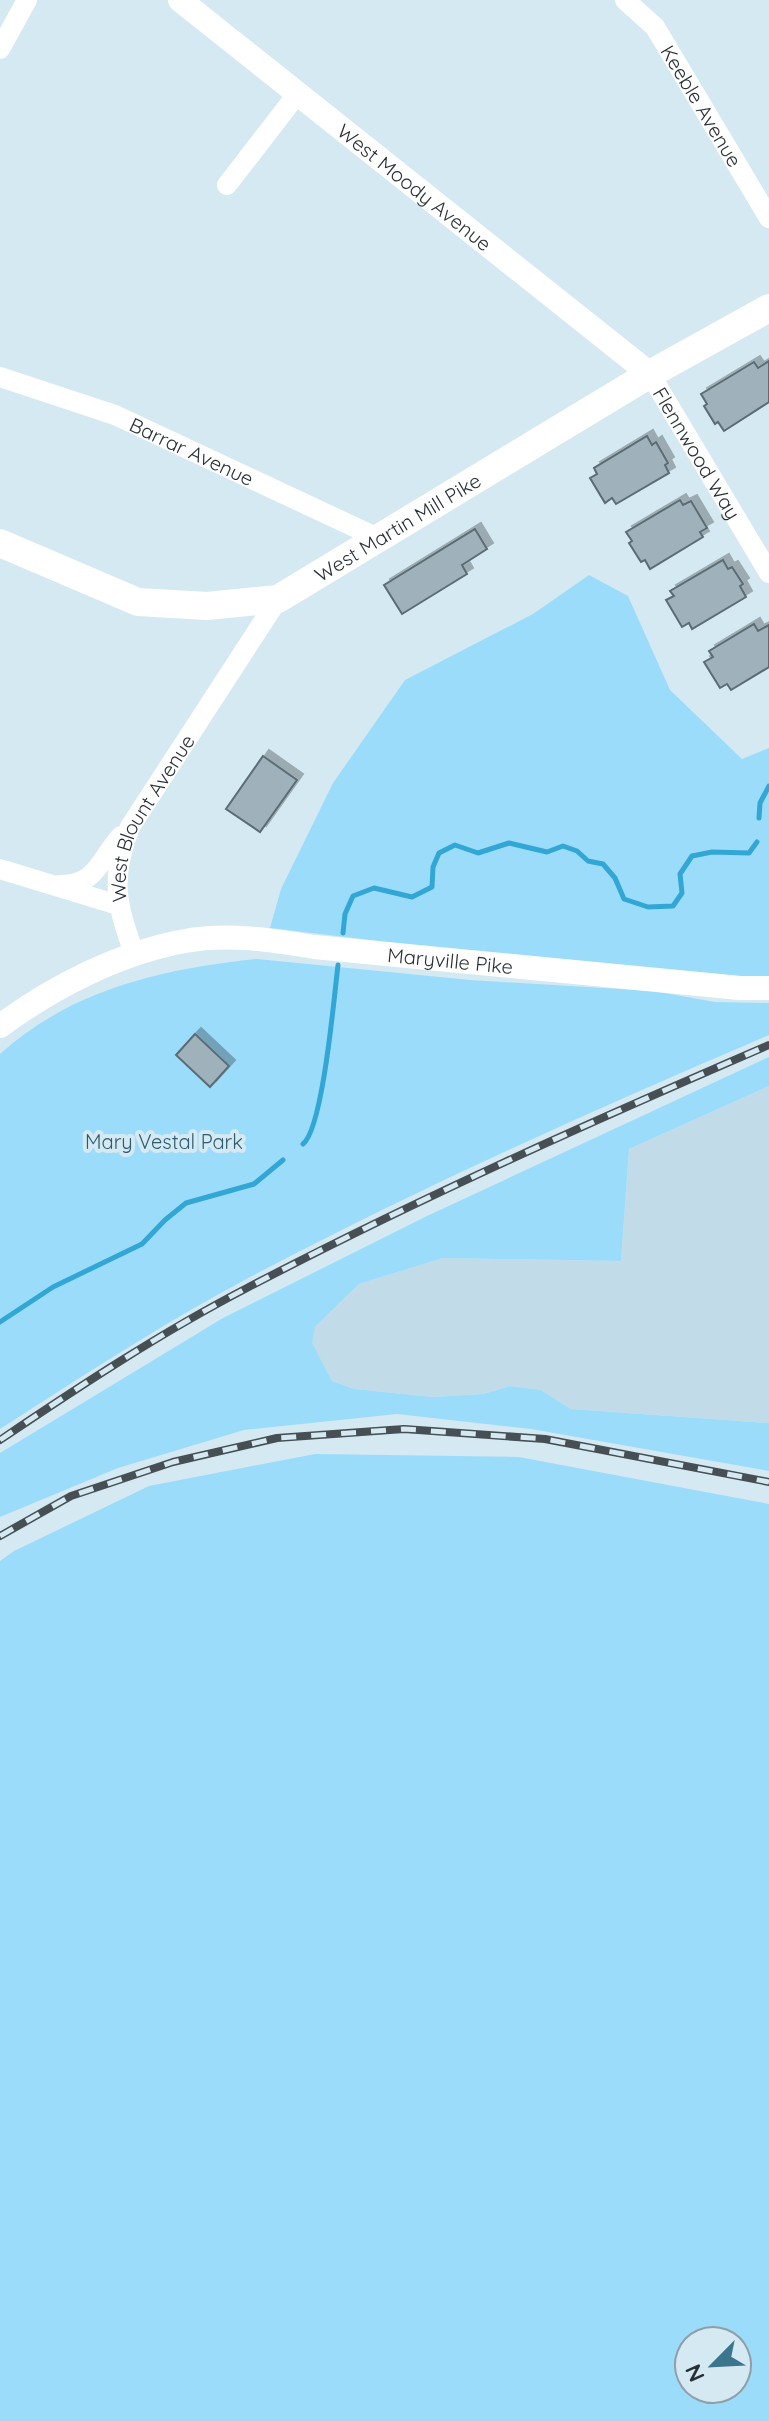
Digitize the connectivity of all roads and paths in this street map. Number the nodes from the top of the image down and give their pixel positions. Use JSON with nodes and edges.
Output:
{"nodes":[{"id":1,"x":27,"y":0,"type":"edge"},
{"id":2,"x":180,"y":0,"type":"edge"},
{"id":3,"x":625,"y":0,"type":"edge"},
{"id":4,"x":0,"y":49,"type":"edge"},
{"id":5,"x":298,"y":93,"type":"junction"},
{"id":6,"x":227,"y":185,"type":"dead end"},
{"id":7,"x":769,"y":218,"type":"edge"},
{"id":8,"x":769,"y":308,"type":"edge"},
{"id":9,"x":650,"y":374,"type":"junction"},
{"id":10,"x":0,"y":377,"type":"edge"},
{"id":11,"x":380,"y":539,"type":"junction"},
{"id":12,"x":0,"y":543,"type":"edge"},
{"id":13,"x":769,"y":573,"type":"edge"},
{"id":14,"x":278,"y":599,"type":"junction"},
{"id":15,"x":130,"y":827,"type":"junction"},
{"id":16,"x":0,"y":869,"type":"edge"},
{"id":17,"x":53,"y":884,"type":"junction"},
{"id":18,"x":118,"y":905,"type":"junction"},
{"id":19,"x":135,"y":955,"type":"junction"},
{"id":20,"x":769,"y":988,"type":"edge"},
{"id":21,"x":0,"y":1026,"type":"edge"}],
"edges":[{"from":1,"to":4,"type":"street"},
{"from":2,"to":5,"type":"street","name":"West Moody Avenue"},
{"from":3,"to":7,"type":"street","name":"Keeble Avenue"},
{"from":5,"to":6,"type":"street"},
{"from":5,"to":9,"type":"street","name":"West Moody Avenue"},
{"from":8,"to":9,"type":"main road","name":"West Martin Mill Pike"},
{"from":9,"to":11,"type":"main road","name":"West Martin Mill Pike"},
{"from":9,"to":13,"type":"street","name":"Flennwood Way"},
{"from":10,"to":11,"type":"street","name":"Barrar Avenue"},
{"from":11,"to":14,"type":"main road","name":"West Martin Mill Pike"},
{"from":12,"to":14,"type":"main road","name":"West Martin Mill Pike"},
{"from":14,"to":15,"type":"street","name":"West Blount Avenue"},
{"from":15,"to":17,"type":"street"},
{"from":15,"to":18,"type":"street","name":"West Blount Avenue"},
{"from":16,"to":17,"type":"street"},
{"from":17,"to":18,"type":"street"},
{"from":18,"to":19,"type":"street","name":"West Blount Avenue"},
{"from":19,"to":20,"type":"street","name":"Maryville Pike"},
{"from":19,"to":21,"type":"street"}]}
